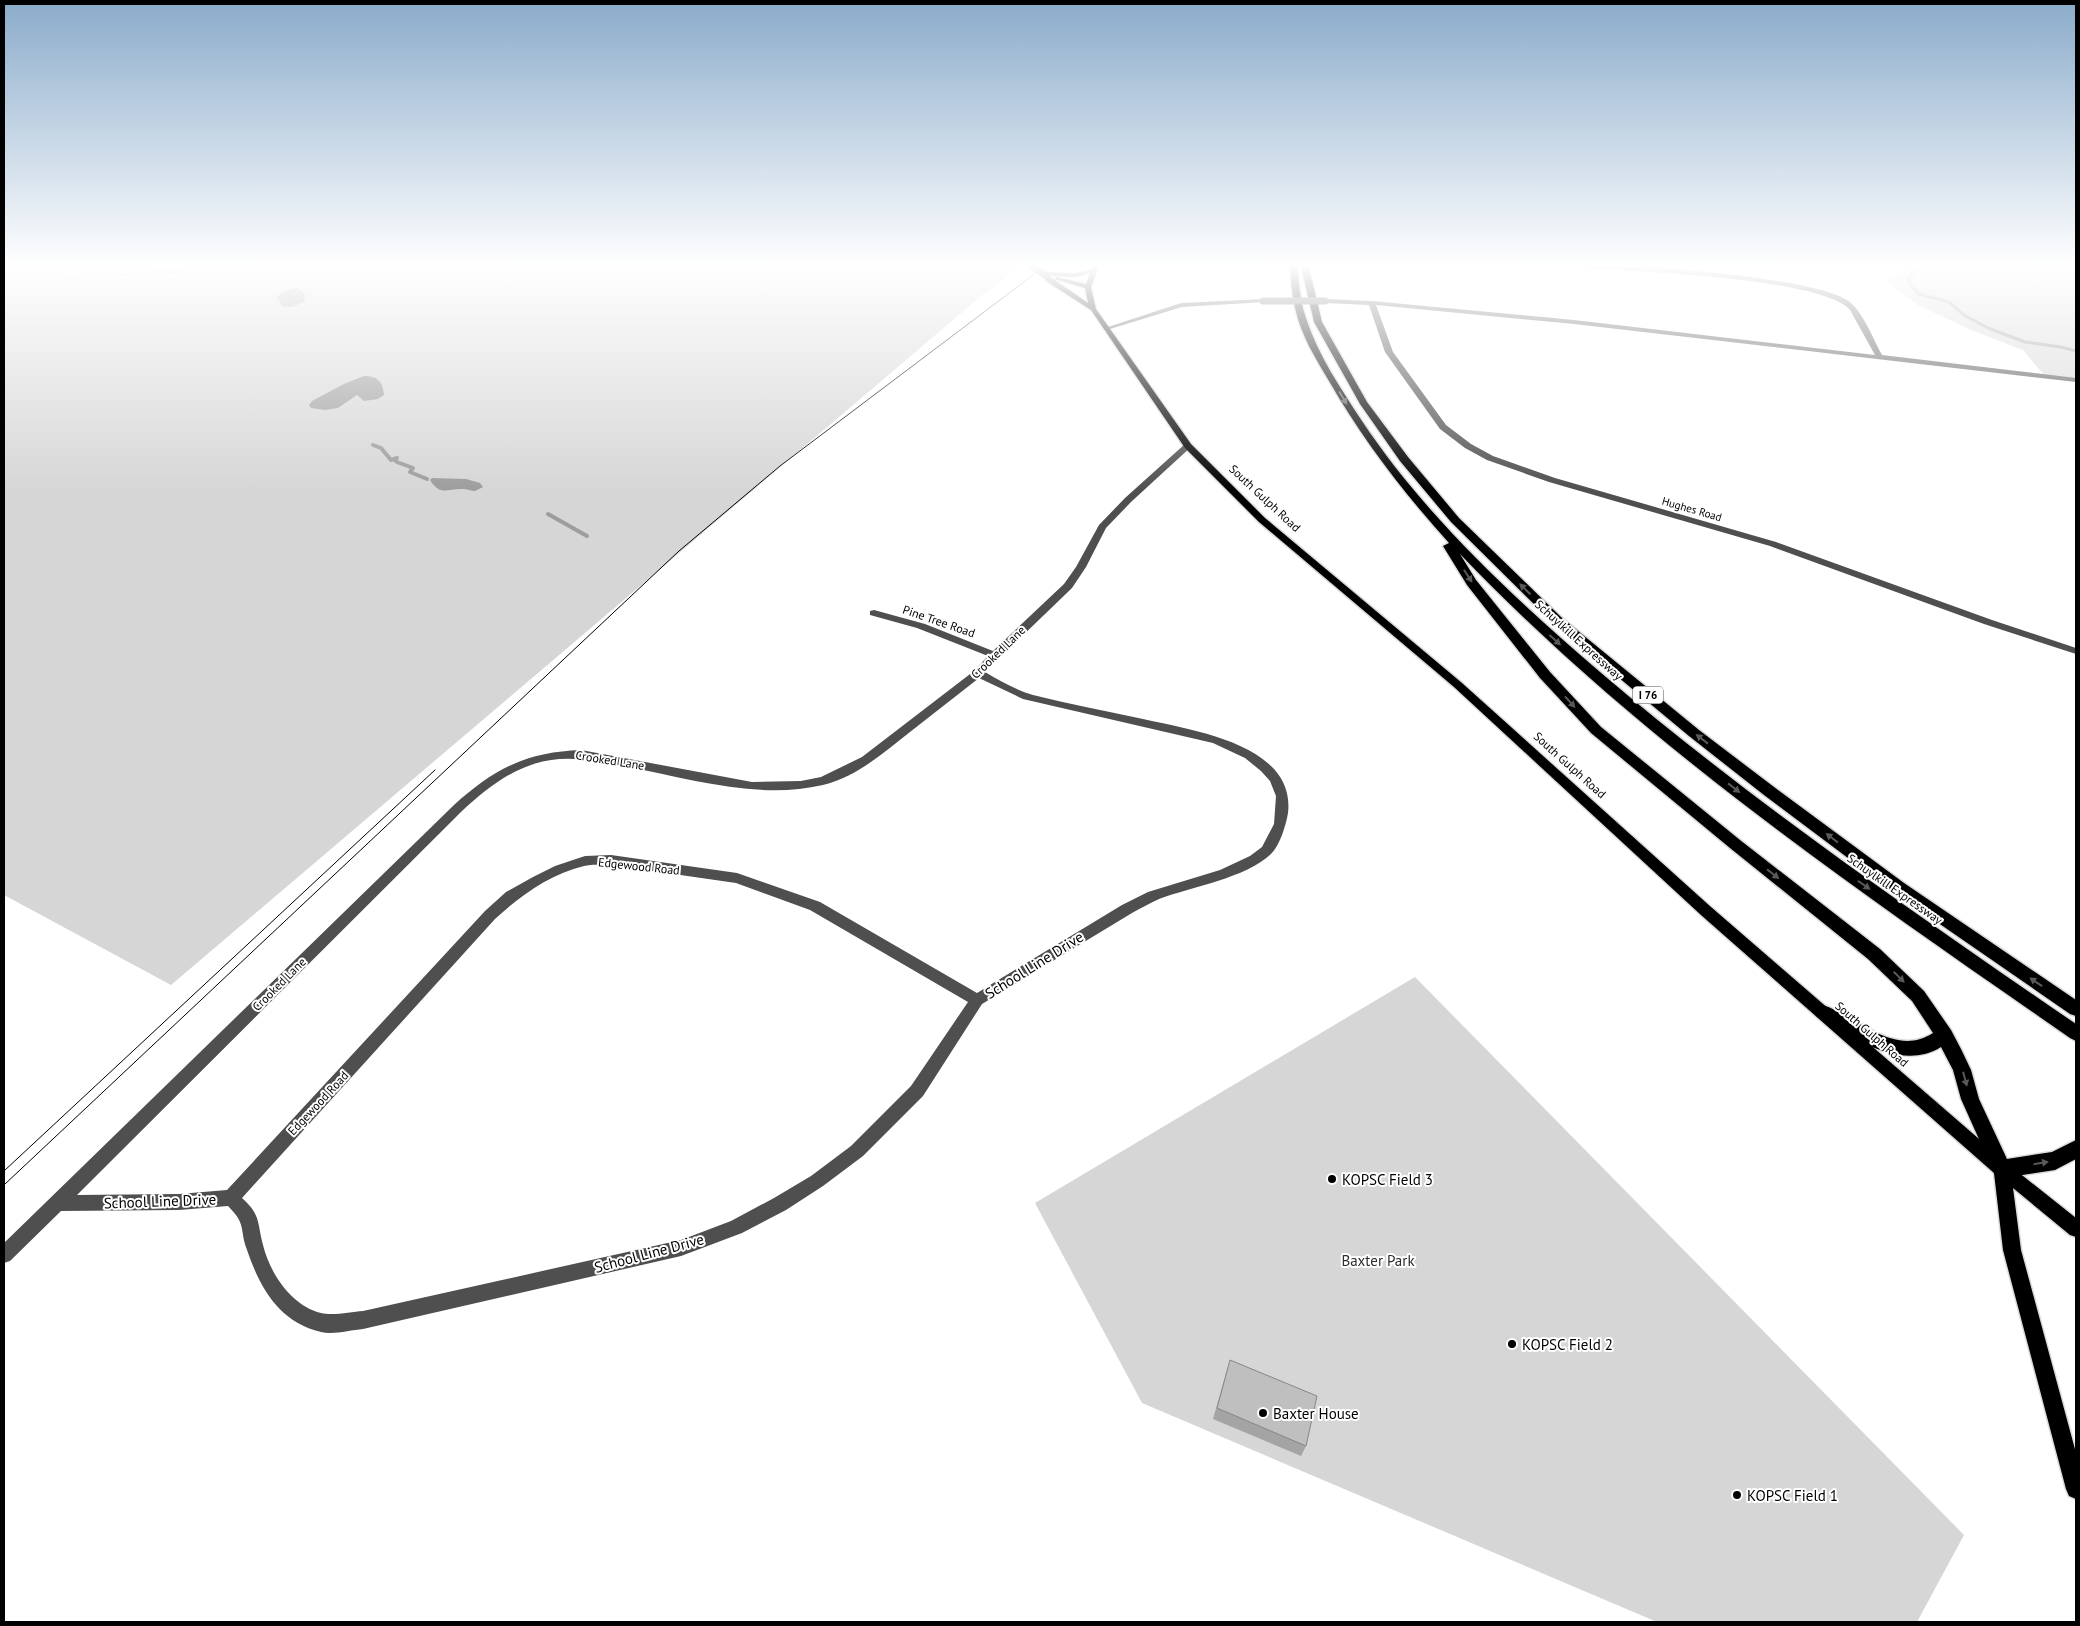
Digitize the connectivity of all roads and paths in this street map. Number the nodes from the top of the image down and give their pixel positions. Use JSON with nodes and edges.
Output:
{"nodes":[{"id":1,"x":1115,"y":339,"type":"edge"},
{"id":2,"x":1309,"y":339,"type":"edge"},
{"id":3,"x":1327,"y":339,"type":"edge"},
{"id":4,"x":1384,"y":339,"type":"edge"},
{"id":5,"x":1721,"y":339,"type":"edge"},
{"id":6,"x":1869,"y":339,"type":"edge"},
{"id":7,"x":1879,"y":356,"type":"junction"},
{"id":8,"x":2076,"y":380,"type":"edge"},
{"id":9,"x":1188,"y":446,"type":"junction"},
{"id":10,"x":1432,"y":520,"type":"junction"},
{"id":11,"x":874,"y":613,"type":"dead end"},
{"id":12,"x":2076,"y":651,"type":"edge"},
{"id":13,"x":994,"y":655,"type":"junction"},
{"id":14,"x":978,"y":673,"type":"junction"},
{"id":15,"x":977,"y":1000,"type":"junction"},
{"id":16,"x":2076,"y":1009,"type":"edge"},
{"id":17,"x":1822,"y":1012,"type":"junction"},
{"id":18,"x":2076,"y":1033,"type":"edge"},
{"id":19,"x":1945,"y":1035,"type":"junction"},
{"id":20,"x":2076,"y":1149,"type":"edge"},
{"id":21,"x":2002,"y":1169,"type":"junction"},
{"id":22,"x":231,"y":1198,"type":"junction"},
{"id":23,"x":57,"y":1203,"type":"junction"},
{"id":24,"x":2076,"y":1229,"type":"edge"},
{"id":25,"x":4,"y":1256,"type":"edge"},
{"id":26,"x":2076,"y":1489,"type":"edge"}],
"edges":[{"from":1,"to":9,"type":"main road","name":"South Gulph Road"},
{"from":2,"to":10,"type":"highway","name":"Schuylkill Expressway","number":"I 76","one_way":true},
{"from":16,"to":3,"type":"highway","name":"Schuylkill Expressway","number":"I 76","one_way":true},
{"from":4,"to":12,"type":"street","name":"Hughes Road"},
{"from":5,"to":7,"type":"street"},
{"from":6,"to":7,"type":"street"},
{"from":7,"to":8,"type":"street"},
{"from":9,"to":13,"type":"street","name":"Crooked Lane"},
{"from":9,"to":17,"type":"main road","name":"South Gulph Road"},
{"from":10,"to":18,"type":"highway","name":"Schuylkill Expressway","number":"I 76","one_way":true},
{"from":10,"to":19,"type":"highway","one_way":true},
{"from":11,"to":13,"type":"street","name":"Pine Tree Road"},
{"from":13,"to":14,"type":"street","name":"Crooked Lane"},
{"from":14,"to":15,"type":"street","name":"School Line Drive"},
{"from":14,"to":23,"type":"street","name":"Crooked Lane"},
{"from":15,"to":22,"type":"street","name":"Edgewood Road"},
{"from":15,"to":22,"type":"street","name":"School Line Drive"},
{"from":17,"to":19,"type":"highway"},
{"from":17,"to":21,"type":"main road","name":"South Gulph Road"},
{"from":19,"to":21,"type":"highway","one_way":true},
{"from":21,"to":20,"type":"highway","one_way":true},
{"from":21,"to":24,"type":"main road","name":"South Gulph Road"},
{"from":21,"to":26,"type":"main road"},
{"from":22,"to":23,"type":"street","name":"School Line Drive"},
{"from":23,"to":25,"type":"street","name":"Crooked Lane"}]}
